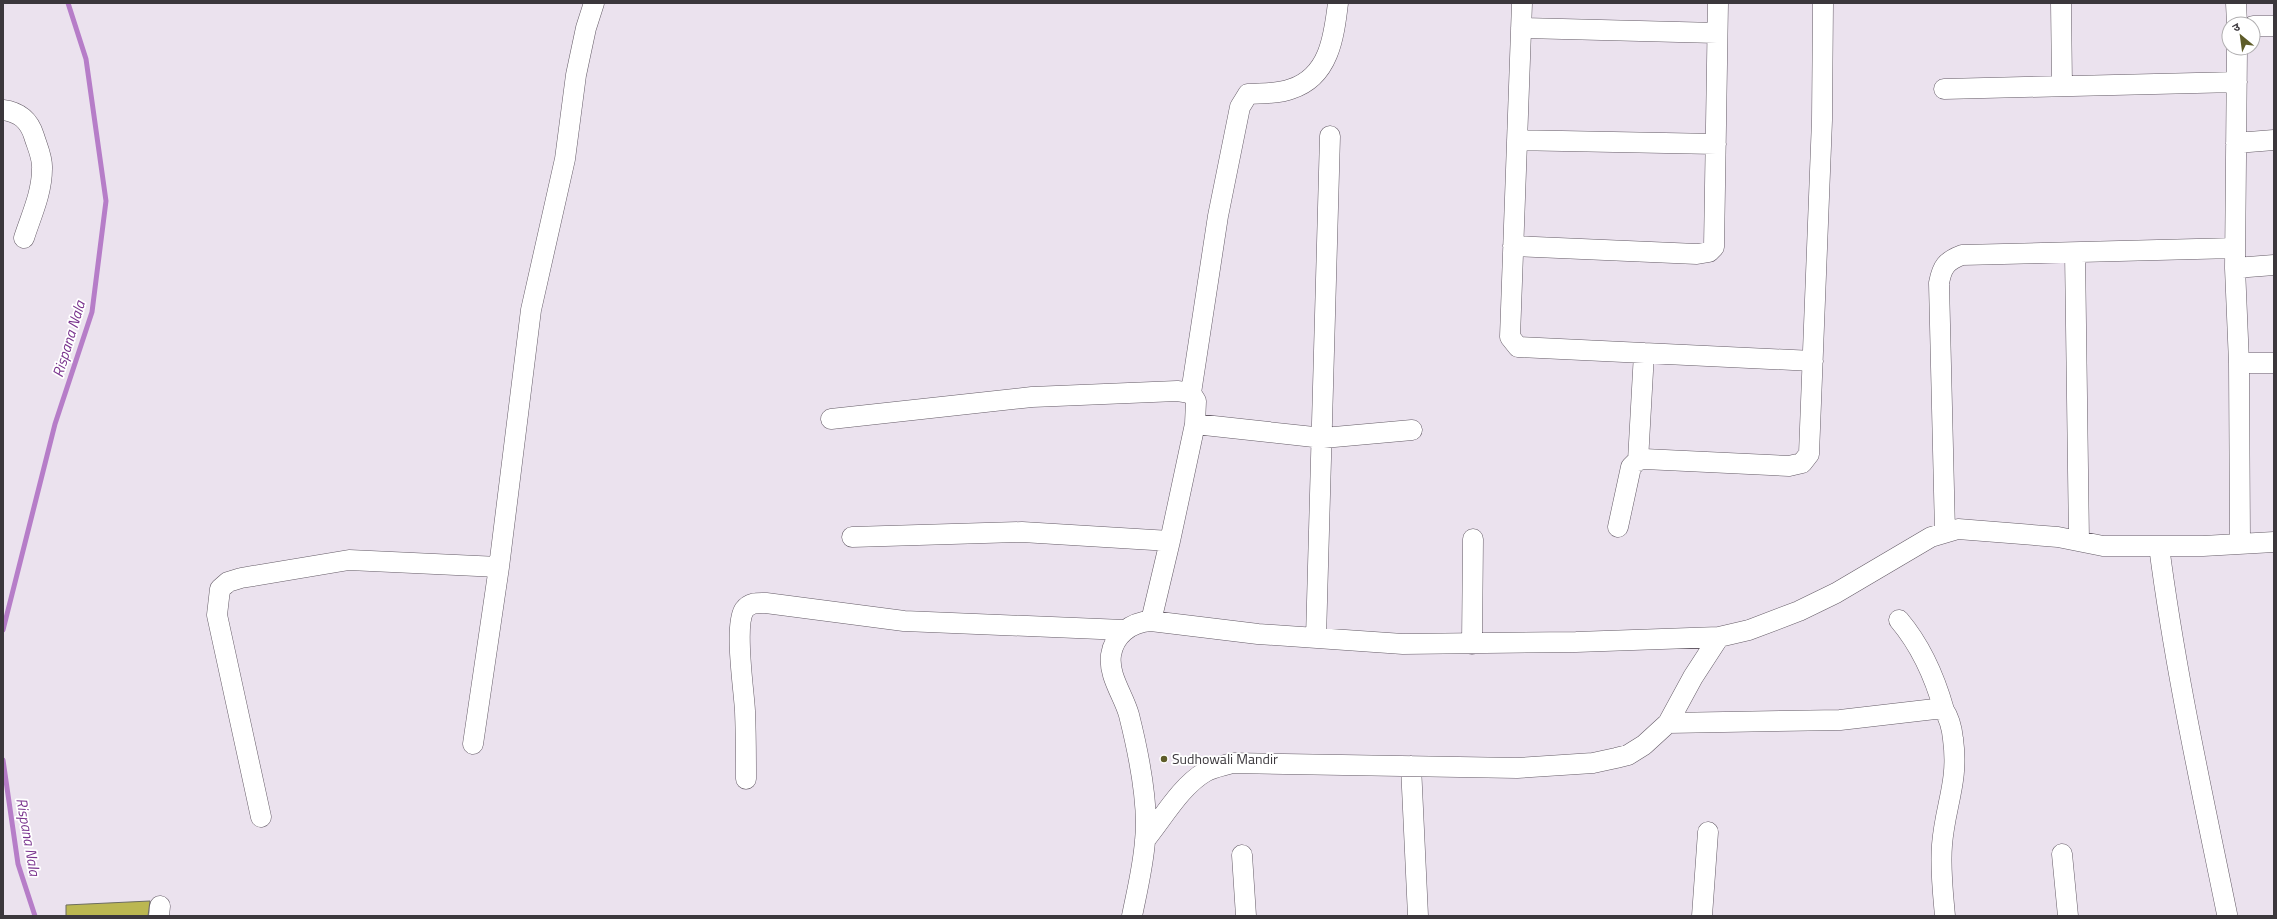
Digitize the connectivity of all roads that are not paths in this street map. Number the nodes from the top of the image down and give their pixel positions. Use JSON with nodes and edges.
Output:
{"nodes":[{"id":1,"x":594,"y":3,"type":"edge"},
{"id":2,"x":1338,"y":3,"type":"edge"},
{"id":3,"x":1522,"y":3,"type":"edge"},
{"id":4,"x":1718,"y":3,"type":"edge"},
{"id":5,"x":1823,"y":3,"type":"edge"},
{"id":6,"x":2061,"y":3,"type":"edge"},
{"id":7,"x":2236,"y":3,"type":"edge"},
{"id":8,"x":2236,"y":16,"type":"edge"},
{"id":9,"x":2261,"y":26,"type":"edge"},
{"id":10,"x":2274,"y":26,"type":"edge"},
{"id":11,"x":1521,"y":28,"type":"junction"},
{"id":12,"x":1717,"y":34,"type":"junction"},
{"id":13,"x":2237,"y":56,"type":"edge"},
{"id":14,"x":2237,"y":82,"type":"junction"},
{"id":15,"x":2062,"y":85,"type":"junction"},
{"id":16,"x":1944,"y":88,"type":"dead end"},
{"id":17,"x":3,"y":110,"type":"edge"},
{"id":18,"x":1330,"y":136,"type":"dead end"},
{"id":19,"x":1517,"y":140,"type":"junction"},
{"id":20,"x":2274,"y":140,"type":"edge"},
{"id":21,"x":2236,"y":142,"type":"junction"},
{"id":22,"x":1716,"y":144,"type":"junction"},
{"id":23,"x":24,"y":238,"type":"dead end"},
{"id":24,"x":1513,"y":246,"type":"junction"},
{"id":25,"x":2235,"y":248,"type":"junction"},
{"id":26,"x":2075,"y":253,"type":"junction"},
{"id":27,"x":2274,"y":265,"type":"edge"},
{"id":28,"x":2234,"y":268,"type":"junction"},
{"id":29,"x":1644,"y":353,"type":"junction"},
{"id":30,"x":1813,"y":360,"type":"junction"},
{"id":31,"x":2239,"y":363,"type":"junction"},
{"id":32,"x":2274,"y":363,"type":"edge"},
{"id":33,"x":1191,"y":393,"type":"junction"},
{"id":34,"x":831,"y":419,"type":"dead end"},
{"id":35,"x":1195,"y":424,"type":"junction"},
{"id":36,"x":1412,"y":430,"type":"dead end"},
{"id":37,"x":1323,"y":438,"type":"junction"},
{"id":38,"x":1638,"y":461,"type":"junction"},
{"id":39,"x":1618,"y":527,"type":"dead end"},
{"id":40,"x":1945,"y":532,"type":"junction"},
{"id":41,"x":852,"y":537,"type":"dead end"},
{"id":42,"x":1473,"y":539,"type":"dead end"},
{"id":43,"x":1170,"y":541,"type":"junction"},
{"id":44,"x":2078,"y":541,"type":"junction"},
{"id":45,"x":2240,"y":542,"type":"junction"},
{"id":46,"x":2274,"y":542,"type":"edge"},
{"id":47,"x":2159,"y":546,"type":"junction"},
{"id":48,"x":499,"y":567,"type":"junction"},
{"id":49,"x":1899,"y":620,"type":"dead end"},
{"id":50,"x":1151,"y":621,"type":"junction"},
{"id":51,"x":1124,"y":630,"type":"junction"},
{"id":52,"x":1719,"y":637,"type":"junction"},
{"id":53,"x":1316,"y":638,"type":"junction"},
{"id":54,"x":1472,"y":644,"type":"junction"},
{"id":55,"x":1944,"y":710,"type":"junction"},
{"id":56,"x":1668,"y":722,"type":"junction"},
{"id":57,"x":473,"y":744,"type":"dead end"},
{"id":58,"x":1411,"y":766,"type":"junction"},
{"id":59,"x":746,"y":779,"type":"dead end"},
{"id":60,"x":261,"y":817,"type":"dead end"},
{"id":61,"x":1708,"y":832,"type":"dead end"},
{"id":62,"x":1145,"y":840,"type":"junction"},
{"id":63,"x":2062,"y":854,"type":"dead end"},
{"id":64,"x":1242,"y":855,"type":"dead end"},
{"id":65,"x":2227,"y":914,"type":"dead end"},
{"id":66,"x":1132,"y":916,"type":"edge"},
{"id":67,"x":1246,"y":916,"type":"edge"},
{"id":68,"x":1418,"y":916,"type":"edge"},
{"id":69,"x":1702,"y":916,"type":"edge"},
{"id":70,"x":1945,"y":916,"type":"edge"},
{"id":71,"x":2068,"y":916,"type":"edge"}],
"edges":[{"from":1,"to":48,"type":"street"},
{"from":2,"to":33,"type":"street"},
{"from":3,"to":11,"type":"street"},
{"from":4,"to":12,"type":"street"},
{"from":5,"to":30,"type":"street"},
{"from":6,"to":15,"type":"street"},
{"from":7,"to":8,"type":"street"},
{"from":9,"to":10,"type":"street"},
{"from":11,"to":12,"type":"street"},
{"from":11,"to":19,"type":"street"},
{"from":12,"to":22,"type":"street"},
{"from":13,"to":14,"type":"street"},
{"from":14,"to":15,"type":"street"},
{"from":14,"to":21,"type":"street"},
{"from":15,"to":16,"type":"street"},
{"from":17,"to":23,"type":"street"},
{"from":18,"to":37,"type":"street"},
{"from":19,"to":22,"type":"street"},
{"from":19,"to":24,"type":"street"},
{"from":20,"to":21,"type":"street"},
{"from":21,"to":25,"type":"street"},
{"from":22,"to":24,"type":"street"},
{"from":24,"to":29,"type":"street"},
{"from":25,"to":26,"type":"street"},
{"from":25,"to":28,"type":"street"},
{"from":26,"to":40,"type":"street"},
{"from":26,"to":44,"type":"street"},
{"from":27,"to":28,"type":"street"},
{"from":28,"to":31,"type":"street"},
{"from":29,"to":30,"type":"street"},
{"from":29,"to":38,"type":"street"},
{"from":30,"to":38,"type":"street"},
{"from":31,"to":32,"type":"street"},
{"from":31,"to":45,"type":"street"},
{"from":33,"to":34,"type":"street"},
{"from":33,"to":35,"type":"street"},
{"from":35,"to":37,"type":"street"},
{"from":35,"to":43,"type":"street"},
{"from":36,"to":37,"type":"street"},
{"from":37,"to":53,"type":"street"},
{"from":38,"to":39,"type":"street"},
{"from":40,"to":44,"type":"street"},
{"from":40,"to":52,"type":"street"},
{"from":41,"to":43,"type":"street"},
{"from":42,"to":54,"type":"street"},
{"from":43,"to":50,"type":"street"},
{"from":44,"to":47,"type":"street"},
{"from":45,"to":46,"type":"street"},
{"from":45,"to":47,"type":"street"},
{"from":47,"to":65,"type":"street"},
{"from":48,"to":57,"type":"street"},
{"from":48,"to":60,"type":"street"},
{"from":49,"to":55,"type":"street"},
{"from":50,"to":51,"type":"street"},
{"from":50,"to":53,"type":"street"},
{"from":51,"to":59,"type":"street"},
{"from":51,"to":62,"type":"street"},
{"from":52,"to":54,"type":"street"},
{"from":52,"to":56,"type":"street"},
{"from":53,"to":54,"type":"street"},
{"from":55,"to":56,"type":"street"},
{"from":55,"to":70,"type":"street"},
{"from":56,"to":58,"type":"street"},
{"from":58,"to":62,"type":"street"},
{"from":58,"to":68,"type":"street"},
{"from":61,"to":69,"type":"street"},
{"from":62,"to":66,"type":"street"},
{"from":63,"to":71,"type":"street"},
{"from":64,"to":67,"type":"street"}]}
